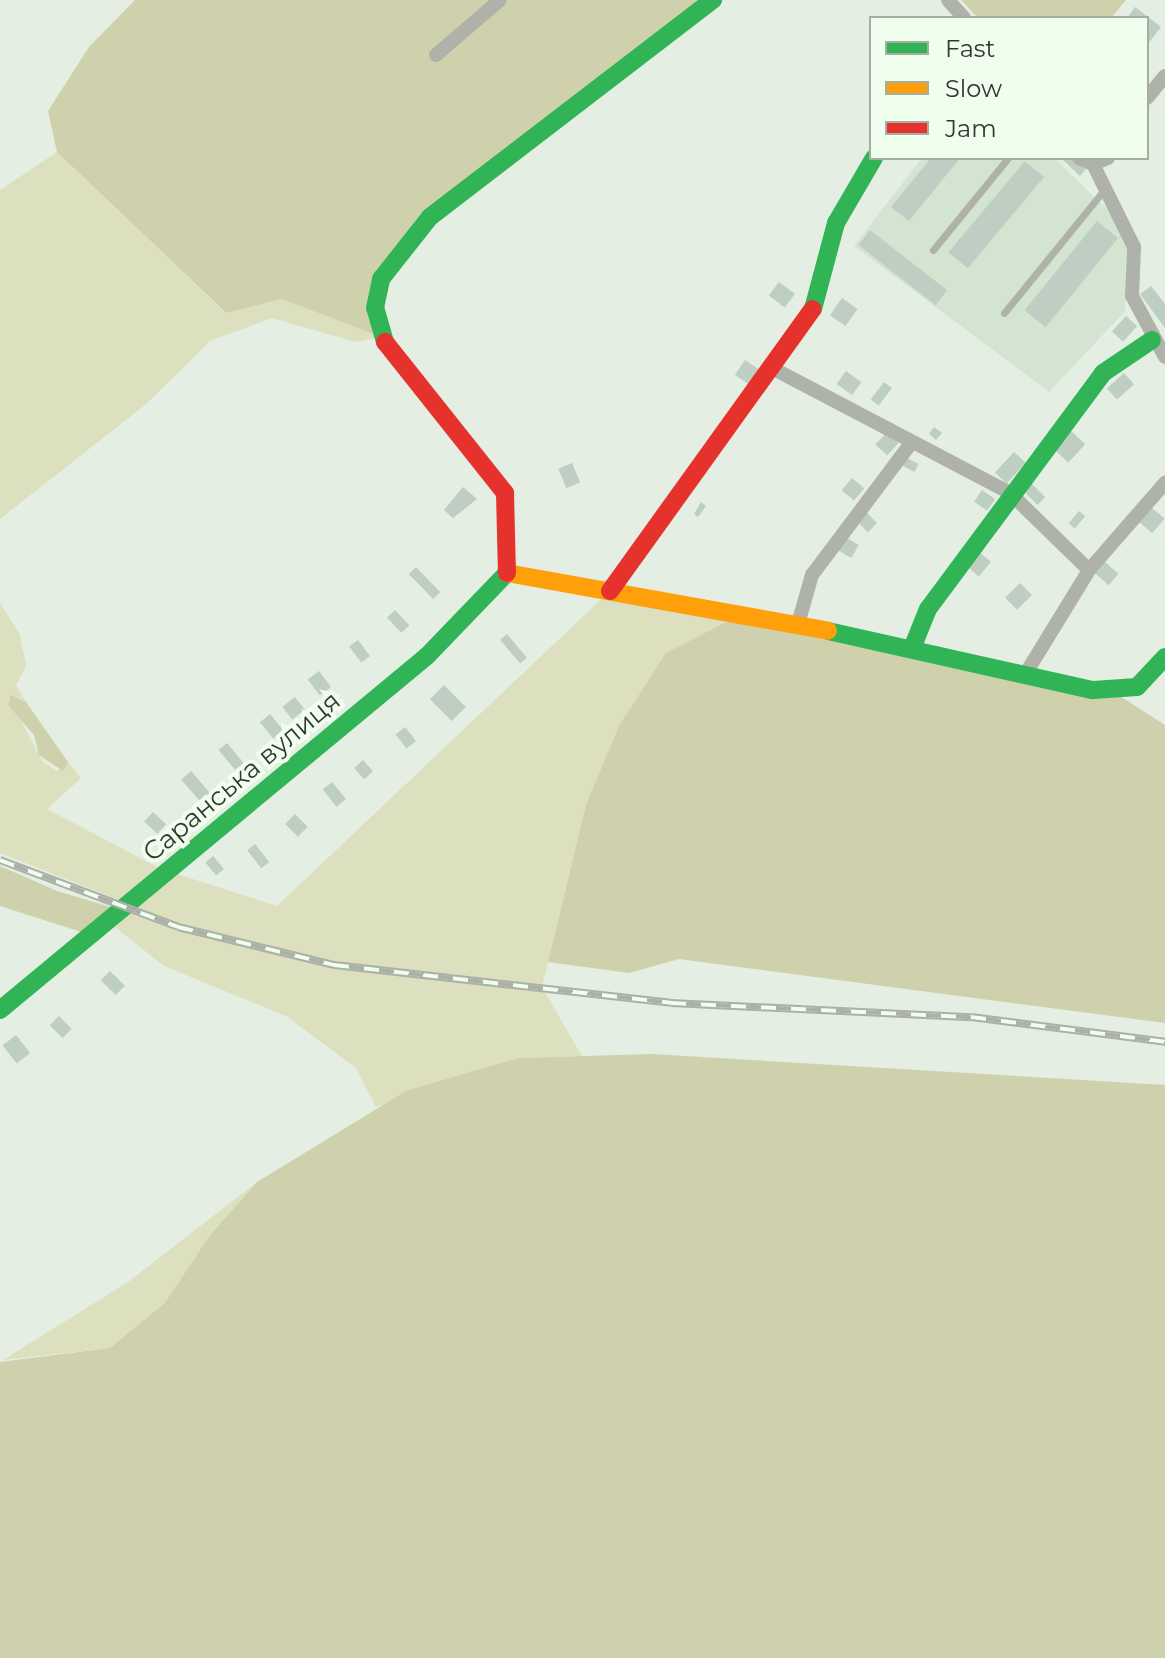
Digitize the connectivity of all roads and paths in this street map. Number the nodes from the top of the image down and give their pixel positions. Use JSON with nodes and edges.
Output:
{"nodes":[{"id":1,"x":500,"y":0,"type":"edge"},
{"id":2,"x":713,"y":0,"type":"edge"},
{"id":3,"x":948,"y":0,"type":"edge"},
{"id":4,"x":962,"y":16,"type":"edge"},
{"id":5,"x":436,"y":55,"type":"dead end"},
{"id":6,"x":1165,"y":76,"type":"edge"},
{"id":7,"x":1149,"y":96,"type":"edge"},
{"id":8,"x":873,"y":160,"type":"edge"},
{"id":9,"x":1006,"y":160,"type":"edge"},
{"id":10,"x":1084,"y":160,"type":"edge"},
{"id":11,"x":1103,"y":160,"type":"edge"},
{"id":12,"x":1093,"y":164,"type":"junction"},
{"id":13,"x":1104,"y":190,"type":"junction"},
{"id":14,"x":933,"y":250,"type":"dead end"},
{"id":15,"x":1004,"y":313,"type":"dead end"},
{"id":16,"x":1152,"y":340,"type":"junction"},
{"id":17,"x":1165,"y":357,"type":"edge"},
{"id":18,"x":774,"y":369,"type":"junction"},
{"id":19,"x":912,"y":442,"type":"junction"},
{"id":20,"x":1165,"y":483,"type":"edge"},
{"id":21,"x":1010,"y":493,"type":"junction"},
{"id":22,"x":1089,"y":570,"type":"junction"},
{"id":23,"x":507,"y":573,"type":"junction"},
{"id":24,"x":610,"y":591,"type":"junction"},
{"id":25,"x":798,"y":624,"type":"junction"},
{"id":26,"x":913,"y":646,"type":"junction"},
{"id":27,"x":1165,"y":657,"type":"edge"},
{"id":28,"x":1026,"y":673,"type":"junction"},
{"id":29,"x":0,"y":1010,"type":"edge"}],
"edges":[{"from":1,"to":5,"type":"street"},
{"from":2,"to":23,"type":"street"},
{"from":3,"to":4,"type":"street"},
{"from":6,"to":7,"type":"street"},
{"from":8,"to":18,"type":"street"},
{"from":9,"to":14,"type":"lane"},
{"from":10,"to":12,"type":"street"},
{"from":11,"to":12,"type":"street"},
{"from":12,"to":13,"type":"street"},
{"from":13,"to":15,"type":"lane"},
{"from":13,"to":16,"type":"street"},
{"from":16,"to":17,"type":"street"},
{"from":16,"to":21,"type":"street"},
{"from":18,"to":19,"type":"street"},
{"from":18,"to":24,"type":"street"},
{"from":19,"to":21,"type":"street"},
{"from":19,"to":25,"type":"street"},
{"from":20,"to":22,"type":"street"},
{"from":21,"to":22,"type":"street"},
{"from":21,"to":26,"type":"street"},
{"from":22,"to":28,"type":"street"},
{"from":23,"to":24,"type":"street"},
{"from":23,"to":29,"type":"street","name":"Саранська вулиця"},
{"from":24,"to":25,"type":"street"},
{"from":25,"to":26,"type":"street"},
{"from":26,"to":28,"type":"street"},
{"from":27,"to":28,"type":"street"}]}
